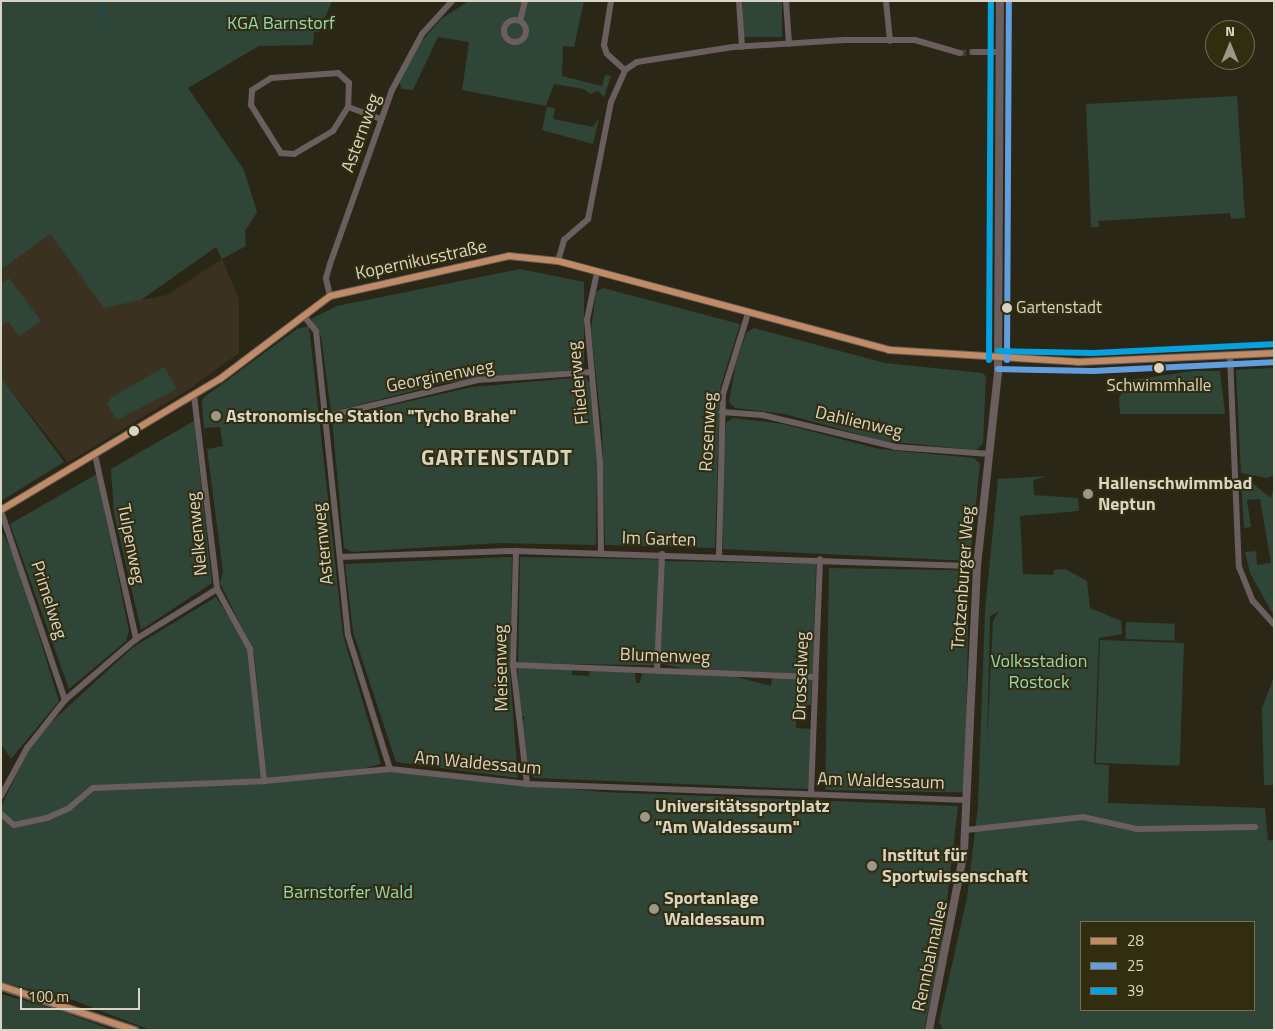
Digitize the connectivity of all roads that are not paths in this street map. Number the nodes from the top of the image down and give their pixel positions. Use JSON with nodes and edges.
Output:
{"nodes":[{"id":1,"x":452,"y":1,"type":"edge"},
{"id":2,"x":525,"y":1,"type":"edge"},
{"id":3,"x":611,"y":1,"type":"edge"},
{"id":4,"x":739,"y":1,"type":"edge"},
{"id":5,"x":786,"y":1,"type":"edge"},
{"id":6,"x":886,"y":1,"type":"edge"},
{"id":7,"x":1000,"y":1,"type":"edge"},
{"id":8,"x":520,"y":21,"type":"dead end"},
{"id":9,"x":890,"y":41,"type":"junction"},
{"id":10,"x":789,"y":44,"type":"junction"},
{"id":11,"x":742,"y":47,"type":"junction"},
{"id":12,"x":974,"y":52,"type":"tunnel mouth"},
{"id":13,"x":1000,"y":52,"type":"junction"},
{"id":14,"x":960,"y":53,"type":"tunnel mouth"},
{"id":15,"x":625,"y":70,"type":"junction"},
{"id":16,"x":348,"y":107,"type":"junction"},
{"id":17,"x":381,"y":119,"type":"junction"},
{"id":18,"x":558,"y":261,"type":"junction"},
{"id":19,"x":597,"y":272,"type":"junction"},
{"id":20,"x":330,"y":296,"type":"junction"},
{"id":21,"x":748,"y":313,"type":"junction"},
{"id":22,"x":303,"y":315,"type":"junction"},
{"id":23,"x":1274,"y":354,"type":"edge"},
{"id":24,"x":1230,"y":356,"type":"junction"},
{"id":25,"x":998,"y":360,"type":"junction"},
{"id":26,"x":592,"y":372,"type":"junction"},
{"id":27,"x":194,"y":395,"type":"junction"},
{"id":28,"x":722,"y":412,"type":"junction"},
{"id":29,"x":324,"y":417,"type":"junction"},
{"id":30,"x":990,"y":454,"type":"junction"},
{"id":31,"x":95,"y":455,"type":"junction"},
{"id":32,"x":1,"y":510,"type":"edge"},
{"id":33,"x":516,"y":551,"type":"junction"},
{"id":34,"x":601,"y":552,"type":"junction"},
{"id":35,"x":662,"y":554,"type":"junction"},
{"id":36,"x":719,"y":556,"type":"junction"},
{"id":37,"x":340,"y":557,"type":"junction"},
{"id":38,"x":820,"y":559,"type":"junction"},
{"id":39,"x":977,"y":566,"type":"junction"},
{"id":40,"x":216,"y":589,"type":"junction"},
{"id":41,"x":1274,"y":624,"type":"edge"},
{"id":42,"x":136,"y":639,"type":"junction"},
{"id":43,"x":513,"y":665,"type":"junction"},
{"id":44,"x":657,"y":670,"type":"junction"},
{"id":45,"x":815,"y":677,"type":"junction"},
{"id":46,"x":65,"y":700,"type":"junction"},
{"id":47,"x":390,"y":769,"type":"junction"},
{"id":48,"x":264,"y":781,"type":"junction"},
{"id":49,"x":527,"y":784,"type":"junction"},
{"id":50,"x":811,"y":794,"type":"junction"},
{"id":51,"x":1,"y":796,"type":"edge"},
{"id":52,"x":964,"y":800,"type":"junction"},
{"id":53,"x":1,"y":814,"type":"edge"},
{"id":54,"x":1255,"y":827,"type":"dead end"},
{"id":55,"x":966,"y":830,"type":"junction"},
{"id":56,"x":1,"y":986,"type":"edge"},
{"id":57,"x":135,"y":1030,"type":"edge"},
{"id":58,"x":929,"y":1030,"type":"edge"}],
"edges":[{"from":1,"to":17,"type":"street","name":"Asternweg"},
{"from":2,"to":8,"type":"street"},
{"from":3,"to":15,"type":"street"},
{"from":4,"to":11,"type":"street"},
{"from":5,"to":10,"type":"street"},
{"from":6,"to":9,"type":"street"},
{"from":7,"to":13,"type":"street","name":"Trotzenburger Weg"},
{"from":9,"to":10,"type":"street"},
{"from":9,"to":14,"type":"street"},
{"from":10,"to":11,"type":"street"},
{"from":11,"to":15,"type":"street"},
{"from":12,"to":13,"type":"street"},
{"from":13,"to":25,"type":"street","name":"Trotzenburger Weg"},
{"from":15,"to":18,"type":"street"},
{"from":16,"to":16,"type":"street"},
{"from":16,"to":17,"type":"street"},
{"from":17,"to":20,"type":"street","name":"Asternweg"},
{"from":18,"to":19,"type":"street","name":"Kopernikusstraße"},
{"from":18,"to":20,"type":"street","name":"Kopernikusstraße"},
{"from":19,"to":21,"type":"street","name":"Kopernikusstraße"},
{"from":19,"to":26,"type":"street","name":"Fliederweg"},
{"from":20,"to":22,"type":"street","name":"Kopernikusstraße"},
{"from":21,"to":25,"type":"street","name":"Kopernikusstraße"},
{"from":21,"to":28,"type":"street","name":"Rosenweg"},
{"from":22,"to":27,"type":"street","name":"Kopernikusstraße"},
{"from":22,"to":29,"type":"street","name":"Asternweg"},
{"from":23,"to":24,"type":"street","name":"Kopernikusstraße"},
{"from":24,"to":25,"type":"street","name":"Kopernikusstraße"},
{"from":24,"to":41,"type":"street"},
{"from":25,"to":30,"type":"street","name":"Trotzenburger Weg"},
{"from":26,"to":29,"type":"street","name":"Georginenweg"},
{"from":26,"to":34,"type":"street","name":"Fliederweg"},
{"from":27,"to":31,"type":"street","name":"Kopernikusstraße"},
{"from":27,"to":40,"type":"street","name":"Nelkenweg"},
{"from":28,"to":30,"type":"street","name":"Dahlienweg"},
{"from":28,"to":36,"type":"street","name":"Rosenweg"},
{"from":29,"to":37,"type":"street","name":"Asternweg"},
{"from":30,"to":39,"type":"street","name":"Trotzenburger Weg"},
{"from":31,"to":32,"type":"street","name":"Kopernikusstraße"},
{"from":31,"to":42,"type":"street","name":"Tulpenweg"},
{"from":32,"to":46,"type":"street","name":"Primelweg"},
{"from":33,"to":34,"type":"street","name":"Im Garten"},
{"from":33,"to":37,"type":"street","name":"Im Garten"},
{"from":33,"to":43,"type":"street","name":"Meisenweg"},
{"from":34,"to":35,"type":"street","name":"Im Garten"},
{"from":35,"to":36,"type":"street","name":"Im Garten"},
{"from":35,"to":44,"type":"street"},
{"from":36,"to":38,"type":"street","name":"Im Garten"},
{"from":37,"to":47,"type":"street","name":"Asternweg"},
{"from":38,"to":39,"type":"street","name":"Im Garten"},
{"from":38,"to":45,"type":"street","name":"Drosselweg"},
{"from":39,"to":52,"type":"street","name":"Trotzenburger Weg"},
{"from":40,"to":42,"type":"street"},
{"from":40,"to":48,"type":"street","name":"Nelkenweg"},
{"from":42,"to":46,"type":"street"},
{"from":43,"to":44,"type":"street","name":"Blumenweg"},
{"from":43,"to":49,"type":"street","name":"Meisenweg"},
{"from":44,"to":45,"type":"street","name":"Blumenweg"},
{"from":45,"to":50,"type":"street","name":"Drosselweg"},
{"from":46,"to":51,"type":"street"},
{"from":47,"to":48,"type":"street","name":"Am Waldessaum"},
{"from":47,"to":49,"type":"street","name":"Am Waldessaum"},
{"from":48,"to":53,"type":"street","name":"Am Waldessaum"},
{"from":49,"to":50,"type":"street","name":"Am Waldessaum"},
{"from":50,"to":52,"type":"street","name":"Am Waldessaum"},
{"from":52,"to":55,"type":"street","name":"Rennbahnallee"},
{"from":54,"to":55,"type":"street"},
{"from":55,"to":58,"type":"street","name":"Rennbahnallee"},
{"from":56,"to":57,"type":"main road"}]}
